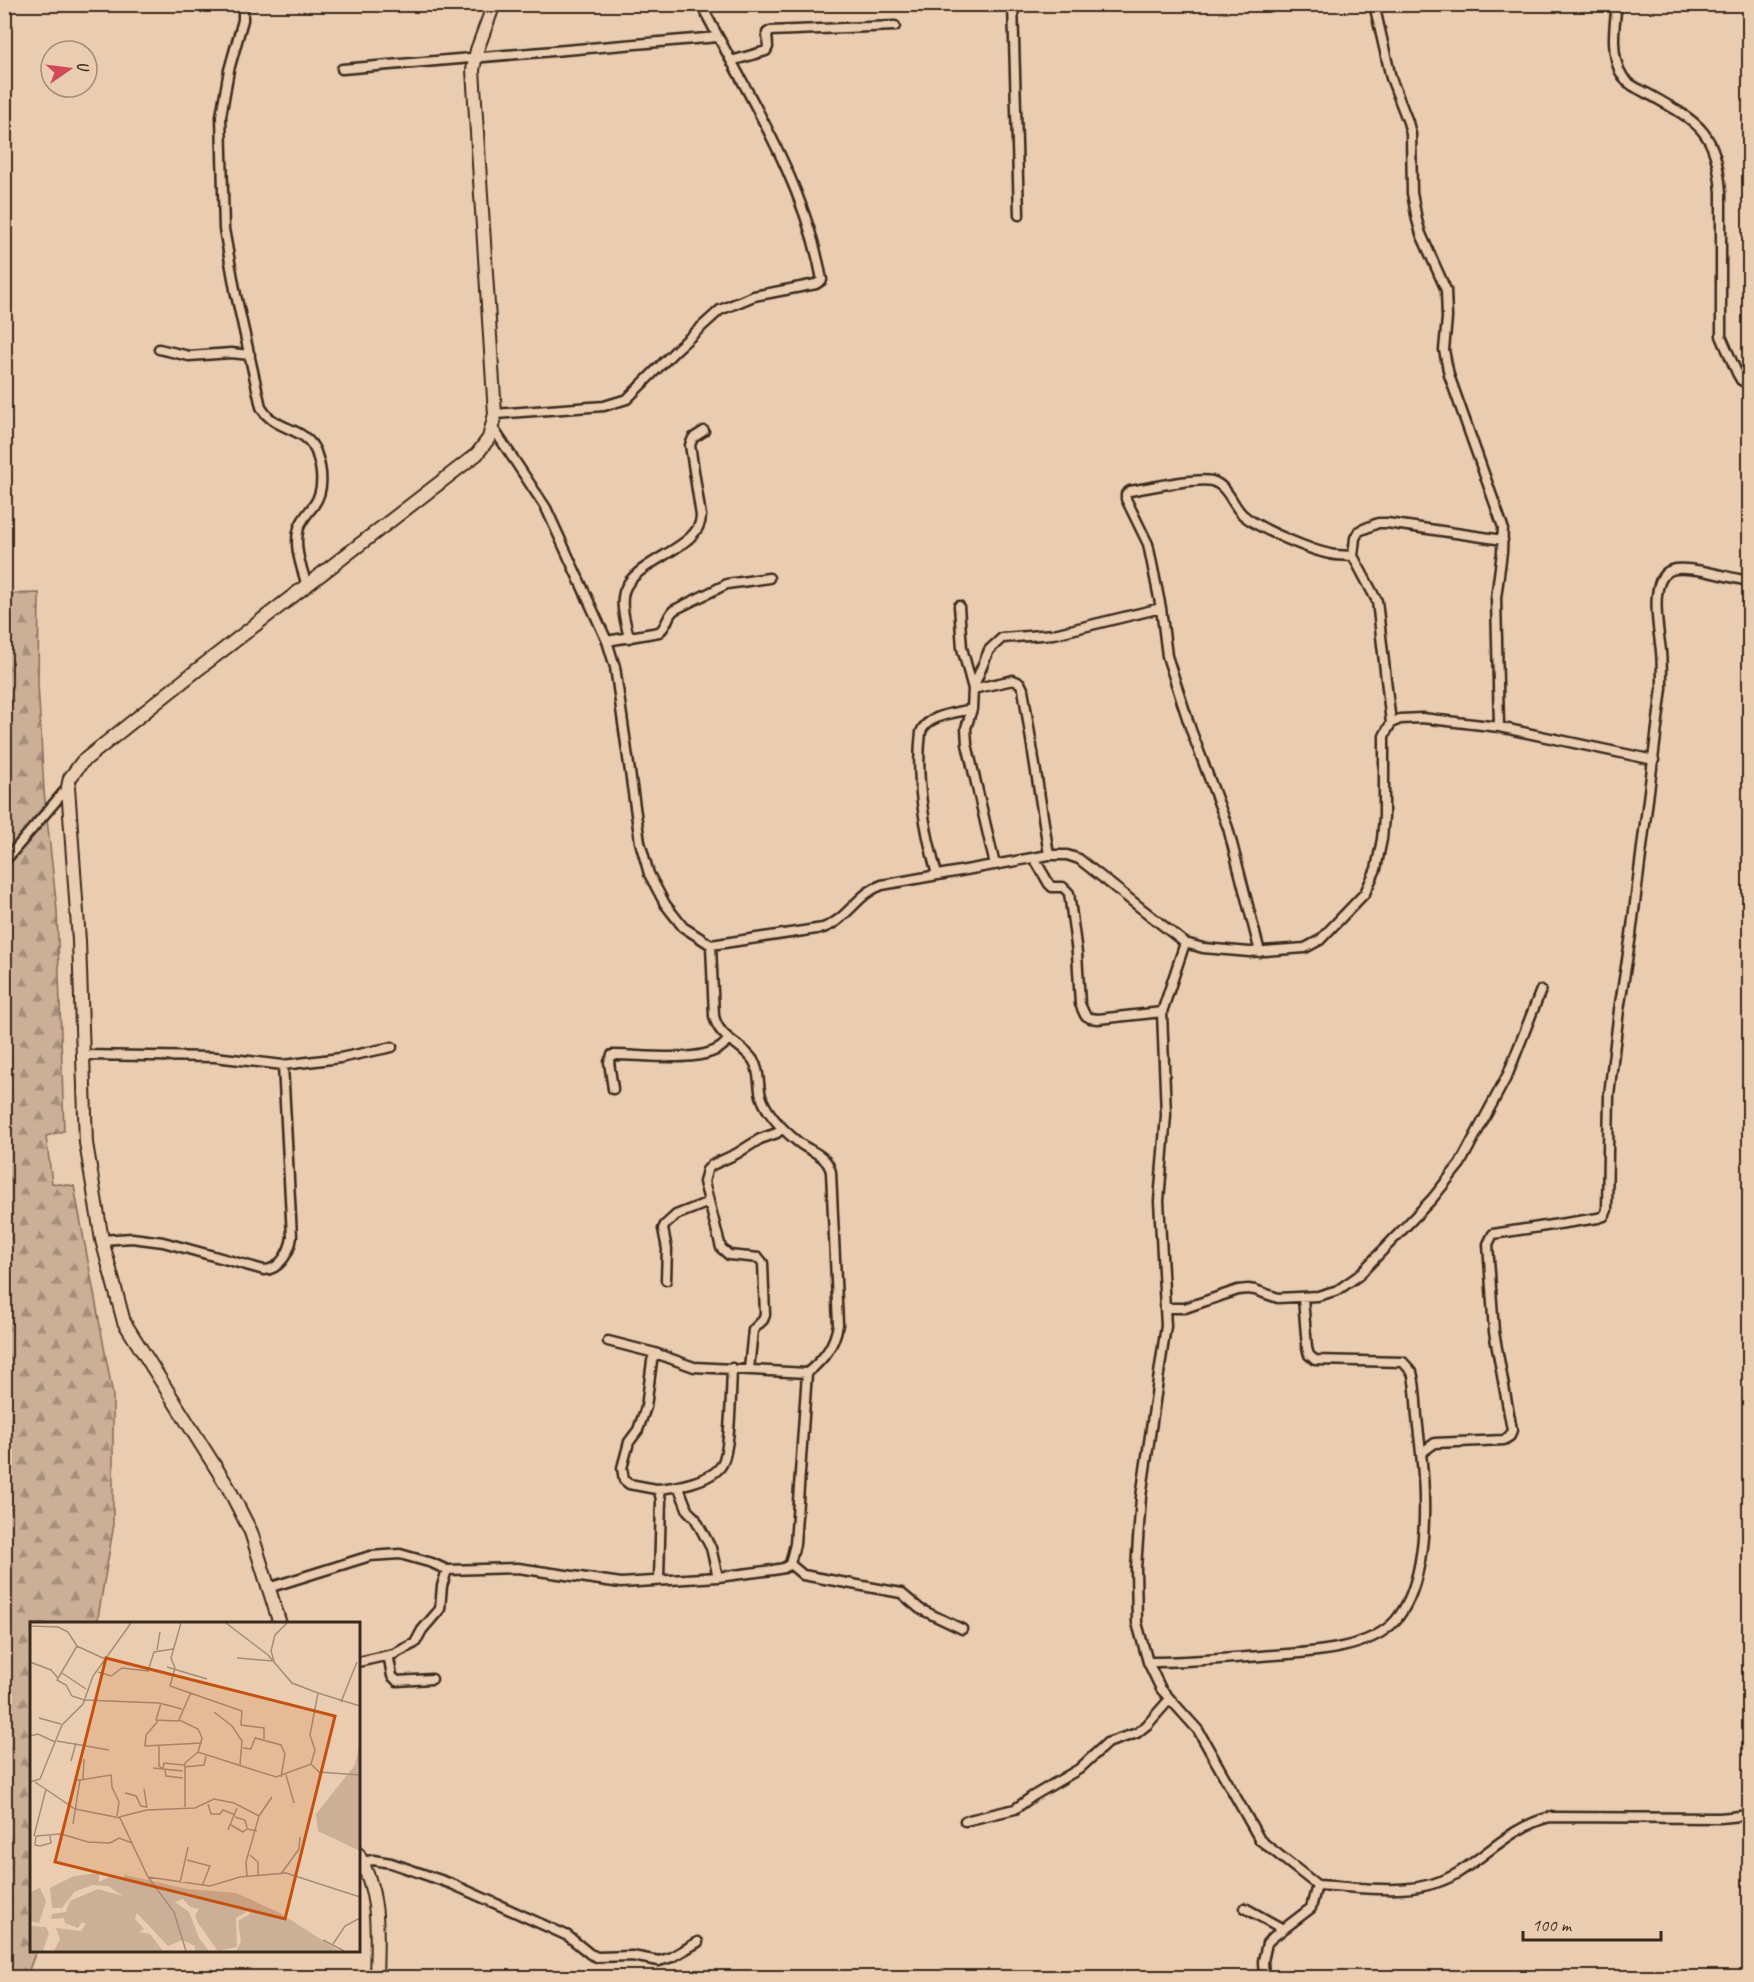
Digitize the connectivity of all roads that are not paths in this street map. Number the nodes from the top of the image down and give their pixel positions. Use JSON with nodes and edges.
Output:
{"nodes":[{"id":1,"x":243,"y":4,"type":"edge"},
{"id":2,"x":494,"y":4,"type":"edge"},
{"id":3,"x":715,"y":4,"type":"edge"},
{"id":4,"x":1013,"y":4,"type":"edge"},
{"id":5,"x":1374,"y":4,"type":"edge"},
{"id":6,"x":1617,"y":4,"type":"edge"},
{"id":7,"x":895,"y":26,"type":"dead end"},
{"id":8,"x":718,"y":37,"type":"junction"},
{"id":9,"x":475,"y":59,"type":"junction"},
{"id":10,"x":731,"y":60,"type":"junction"},
{"id":11,"x":342,"y":69,"type":"dead end"},
{"id":12,"x":1019,"y":215,"type":"dead end"},
{"id":13,"x":159,"y":349,"type":"dead end"},
{"id":14,"x":249,"y":355,"type":"junction"},
{"id":15,"x":1749,"y":385,"type":"edge"},
{"id":16,"x":495,"y":414,"type":"junction"},
{"id":17,"x":493,"y":428,"type":"junction"},
{"id":18,"x":704,"y":431,"type":"dead end"},
{"id":19,"x":1503,"y":540,"type":"junction"},
{"id":20,"x":1353,"y":556,"type":"junction"},
{"id":21,"x":769,"y":578,"type":"dead end"},
{"id":22,"x":1749,"y":581,"type":"edge"},
{"id":23,"x":307,"y":586,"type":"junction"},
{"id":24,"x":959,"y":606,"type":"dead end"},
{"id":25,"x":1161,"y":608,"type":"junction"},
{"id":26,"x":629,"y":638,"type":"junction"},
{"id":27,"x":607,"y":641,"type":"junction"},
{"id":28,"x":973,"y":689,"type":"junction"},
{"id":29,"x":972,"y":709,"type":"junction"},
{"id":30,"x":1391,"y":723,"type":"junction"},
{"id":31,"x":1499,"y":727,"type":"junction"},
{"id":32,"x":1654,"y":760,"type":"junction"},
{"id":33,"x":68,"y":788,"type":"junction"},
{"id":34,"x":1049,"y":855,"type":"junction"},
{"id":35,"x":1034,"y":858,"type":"junction"},
{"id":36,"x":4,"y":862,"type":"edge"},
{"id":37,"x":995,"y":865,"type":"junction"},
{"id":38,"x":937,"y":875,"type":"junction"},
{"id":39,"x":1185,"y":943,"type":"junction"},
{"id":40,"x":711,"y":945,"type":"junction"},
{"id":41,"x":1260,"y":952,"type":"junction"},
{"id":42,"x":1541,"y":990,"type":"dead end"},
{"id":43,"x":1162,"y":1012,"type":"junction"},
{"id":44,"x":728,"y":1039,"type":"junction"},
{"id":45,"x":392,"y":1047,"type":"dead end"},
{"id":46,"x":83,"y":1055,"type":"junction"},
{"id":47,"x":283,"y":1065,"type":"junction"},
{"id":48,"x":613,"y":1089,"type":"dead end"},
{"id":49,"x":782,"y":1128,"type":"junction"},
{"id":50,"x":710,"y":1202,"type":"junction"},
{"id":51,"x":102,"y":1240,"type":"junction"},
{"id":52,"x":666,"y":1280,"type":"dead end"},
{"id":53,"x":1303,"y":1298,"type":"junction"},
{"id":54,"x":1165,"y":1308,"type":"junction"},
{"id":55,"x":608,"y":1341,"type":"dead end"},
{"id":56,"x":655,"y":1353,"type":"junction"},
{"id":57,"x":732,"y":1368,"type":"junction"},
{"id":58,"x":749,"y":1369,"type":"junction"},
{"id":59,"x":807,"y":1373,"type":"junction"},
{"id":60,"x":1421,"y":1453,"type":"junction"},
{"id":61,"x":679,"y":1488,"type":"junction"},
{"id":62,"x":656,"y":1489,"type":"junction"},
{"id":63,"x":790,"y":1564,"type":"junction"},
{"id":64,"x":447,"y":1570,"type":"junction"},
{"id":65,"x":718,"y":1577,"type":"junction"},
{"id":66,"x":659,"y":1580,"type":"junction"},
{"id":67,"x":268,"y":1588,"type":"junction"},
{"id":68,"x":280,"y":1622,"type":"edge"},
{"id":69,"x":962,"y":1629,"type":"dead end"},
{"id":70,"x":384,"y":1656,"type":"junction"},
{"id":71,"x":360,"y":1662,"type":"edge"},
{"id":72,"x":1148,"y":1662,"type":"junction"},
{"id":73,"x":432,"y":1679,"type":"dead end"},
{"id":74,"x":1169,"y":1700,"type":"junction"},
{"id":75,"x":1749,"y":1815,"type":"edge"},
{"id":76,"x":965,"y":1821,"type":"dead end"},
{"id":77,"x":361,"y":1858,"type":"edge"},
{"id":78,"x":1317,"y":1885,"type":"junction"},
{"id":79,"x":1245,"y":1908,"type":"dead end"},
{"id":80,"x":1283,"y":1929,"type":"junction"},
{"id":81,"x":698,"y":1942,"type":"dead end"},
{"id":82,"x":376,"y":1977,"type":"edge"},
{"id":83,"x":1264,"y":1977,"type":"edge"}],
"edges":[{"from":1,"to":14,"type":"street"},
{"from":2,"to":9,"type":"street"},
{"from":3,"to":8,"type":"street"},
{"from":4,"to":12,"type":"street"},
{"from":5,"to":19,"type":"street"},
{"from":6,"to":15,"type":"street"},
{"from":7,"to":10,"type":"street"},
{"from":8,"to":9,"type":"street"},
{"from":8,"to":10,"type":"street"},
{"from":9,"to":11,"type":"street"},
{"from":9,"to":16,"type":"street"},
{"from":10,"to":16,"type":"street"},
{"from":13,"to":14,"type":"street"},
{"from":14,"to":23,"type":"street"},
{"from":16,"to":17,"type":"street"},
{"from":17,"to":23,"type":"street"},
{"from":17,"to":27,"type":"street"},
{"from":18,"to":26,"type":"street"},
{"from":19,"to":20,"type":"street"},
{"from":19,"to":31,"type":"street"},
{"from":20,"to":25,"type":"street"},
{"from":20,"to":30,"type":"street"},
{"from":21,"to":26,"type":"street"},
{"from":22,"to":32,"type":"street"},
{"from":23,"to":33,"type":"street"},
{"from":24,"to":28,"type":"street"},
{"from":25,"to":28,"type":"street"},
{"from":25,"to":41,"type":"street"},
{"from":26,"to":27,"type":"street"},
{"from":27,"to":40,"type":"street"},
{"from":28,"to":29,"type":"street"},
{"from":28,"to":34,"type":"street"},
{"from":29,"to":37,"type":"street"},
{"from":29,"to":38,"type":"street"},
{"from":30,"to":31,"type":"street"},
{"from":30,"to":41,"type":"street"},
{"from":31,"to":32,"type":"street"},
{"from":32,"to":60,"type":"street"},
{"from":33,"to":36,"type":"street"},
{"from":33,"to":46,"type":"street"},
{"from":34,"to":35,"type":"street"},
{"from":34,"to":39,"type":"street"},
{"from":35,"to":37,"type":"street"},
{"from":35,"to":43,"type":"street"},
{"from":37,"to":38,"type":"street"},
{"from":38,"to":40,"type":"street"},
{"from":39,"to":41,"type":"street"},
{"from":39,"to":43,"type":"street"},
{"from":40,"to":44,"type":"street"},
{"from":42,"to":53,"type":"street"},
{"from":43,"to":54,"type":"street"},
{"from":44,"to":48,"type":"street"},
{"from":44,"to":49,"type":"street"},
{"from":45,"to":47,"type":"street"},
{"from":46,"to":47,"type":"street"},
{"from":46,"to":51,"type":"street"},
{"from":47,"to":51,"type":"street"},
{"from":49,"to":50,"type":"street"},
{"from":49,"to":59,"type":"street"},
{"from":50,"to":52,"type":"street"},
{"from":50,"to":58,"type":"street"},
{"from":51,"to":67,"type":"street"},
{"from":53,"to":54,"type":"street"},
{"from":53,"to":60,"type":"street"},
{"from":54,"to":72,"type":"street"},
{"from":55,"to":56,"type":"street"},
{"from":56,"to":57,"type":"street"},
{"from":56,"to":62,"type":"street"},
{"from":57,"to":58,"type":"street"},
{"from":57,"to":61,"type":"street"},
{"from":58,"to":59,"type":"street"},
{"from":59,"to":63,"type":"street"},
{"from":60,"to":72,"type":"street"},
{"from":61,"to":62,"type":"street"},
{"from":61,"to":65,"type":"street"},
{"from":62,"to":66,"type":"street"},
{"from":63,"to":65,"type":"street"},
{"from":63,"to":69,"type":"street"},
{"from":64,"to":66,"type":"street"},
{"from":64,"to":67,"type":"street"},
{"from":64,"to":70,"type":"street"},
{"from":65,"to":66,"type":"street"},
{"from":67,"to":68,"type":"street"},
{"from":70,"to":71,"type":"street"},
{"from":70,"to":73,"type":"street"},
{"from":72,"to":74,"type":"street"},
{"from":74,"to":76,"type":"street"},
{"from":74,"to":78,"type":"street"},
{"from":75,"to":78,"type":"street"},
{"from":77,"to":81,"type":"street"},
{"from":77,"to":82,"type":"street"},
{"from":78,"to":80,"type":"street"},
{"from":79,"to":80,"type":"street"},
{"from":80,"to":83,"type":"street"}]}
